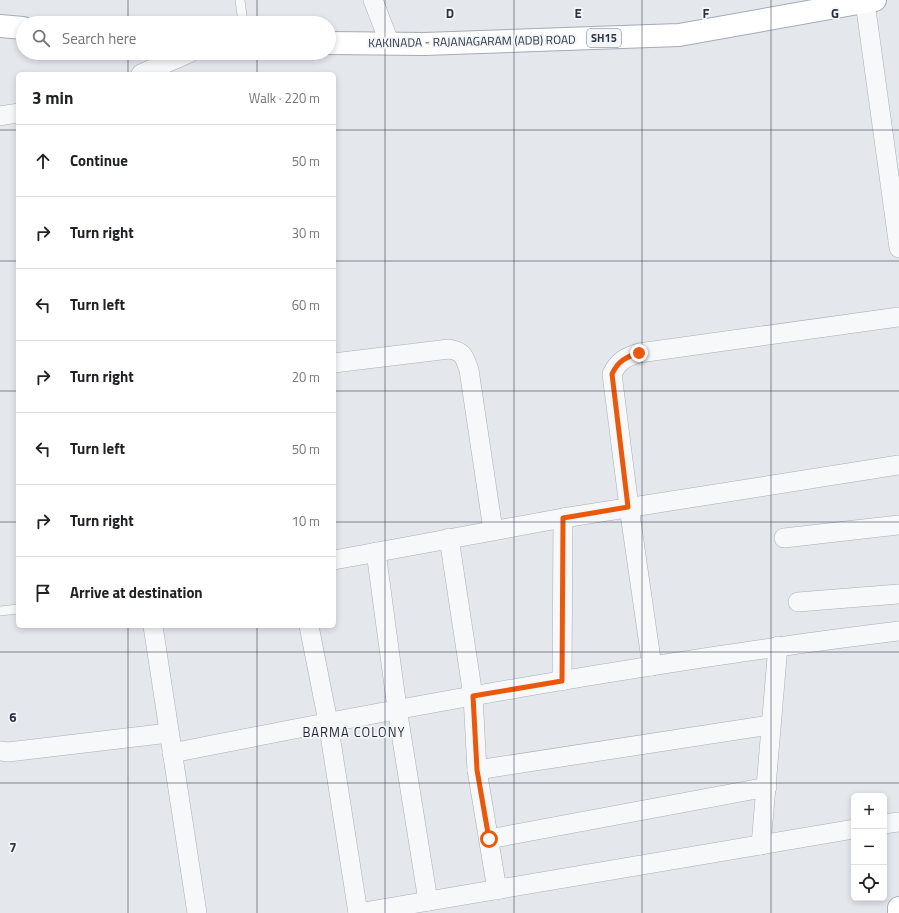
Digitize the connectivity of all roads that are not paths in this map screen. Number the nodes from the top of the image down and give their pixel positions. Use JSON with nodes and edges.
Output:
{"nodes":[{"id":1,"x":240,"y":0,"type":"edge"},
{"id":2,"x":374,"y":0,"type":"edge"},
{"id":3,"x":870,"y":1,"type":"edge"},
{"id":4,"x":242,"y":16,"type":"edge"},
{"id":5,"x":0,"y":26,"type":"edge"},
{"id":6,"x":16,"y":27,"type":"edge"},
{"id":7,"x":336,"y":43,"type":"edge"},
{"id":8,"x":390,"y":44,"type":"junction"},
{"id":9,"x":172,"y":60,"type":"edge"},
{"id":10,"x":145,"y":72,"type":"edge"},
{"id":11,"x":16,"y":113,"type":"edge"},
{"id":12,"x":0,"y":116,"type":"edge"},
{"id":13,"x":899,"y":248,"type":"edge"},
{"id":14,"x":899,"y":317,"type":"edge"},
{"id":15,"x":336,"y":363,"type":"edge"},
{"id":16,"x":899,"y":465,"type":"edge"},
{"id":17,"x":628,"y":507,"type":"junction"},
{"id":18,"x":563,"y":518,"type":"junction"},
{"id":19,"x":899,"y":525,"type":"edge"},
{"id":20,"x":493,"y":530,"type":"junction"},
{"id":21,"x":449,"y":538,"type":"junction"},
{"id":22,"x":784,"y":538,"type":"dead end"},
{"id":23,"x":376,"y":552,"type":"junction"},
{"id":24,"x":336,"y":560,"type":"edge"},
{"id":25,"x":899,"y":594,"type":"edge"},
{"id":26,"x":798,"y":602,"type":"dead end"},
{"id":27,"x":0,"y":608,"type":"edge"},
{"id":28,"x":16,"y":609,"type":"edge"},
{"id":29,"x":153,"y":628,"type":"edge"},
{"id":30,"x":309,"y":628,"type":"edge"},
{"id":31,"x":899,"y":631,"type":"edge"},
{"id":32,"x":778,"y":646,"type":"junction"},
{"id":33,"x":652,"y":666,"type":"junction"},
{"id":34,"x":562,"y":681,"type":"junction"},
{"id":35,"x":473,"y":696,"type":"junction"},
{"id":36,"x":397,"y":708,"type":"junction"},
{"id":37,"x":328,"y":722,"type":"junction"},
{"id":38,"x":770,"y":725,"type":"junction"},
{"id":39,"x":169,"y":733,"type":"junction"},
{"id":40,"x":0,"y":750,"type":"edge"},
{"id":41,"x":172,"y":753,"type":"junction"},
{"id":42,"x":477,"y":770,"type":"junction"},
{"id":43,"x":767,"y":787,"type":"junction"},
{"id":44,"x":899,"y":822,"type":"edge"},
{"id":45,"x":887,"y":824,"type":"edge"},
{"id":46,"x":851,"y":830,"type":"edge"},
{"id":47,"x":489,"y":839,"type":"junction"},
{"id":48,"x":761,"y":845,"type":"junction"},
{"id":49,"x":497,"y":890,"type":"junction"},
{"id":50,"x":428,"y":901,"type":"junction"},
{"id":51,"x":899,"y":908,"type":"edge"},
{"id":52,"x":197,"y":913,"type":"edge"},
{"id":53,"x":358,"y":913,"type":"edge"},
{"id":54,"x":899,"y":913,"type":"edge"}],
"edges":[{"from":1,"to":4,"type":"lane"},
{"from":2,"to":8,"type":"street"},
{"from":3,"to":8,"type":"main road","name":"KAKINADA - RAJANAGARAM (ADB) ROAD","number":"SH15"},
{"from":3,"to":13,"type":"street"},
{"from":5,"to":6,"type":"main road"},
{"from":7,"to":8,"type":"main road","name":"KAKINADA - RAJANAGARAM (ADB) ROAD","number":"SH15"},
{"from":9,"to":10,"type":"street"},
{"from":11,"to":12,"type":"street"},
{"from":14,"to":17,"type":"street"},
{"from":15,"to":20,"type":"street"},
{"from":16,"to":17,"type":"street"},
{"from":17,"to":18,"type":"street"},
{"from":17,"to":33,"type":"street"},
{"from":18,"to":20,"type":"street"},
{"from":18,"to":34,"type":"street"},
{"from":19,"to":22,"type":"street"},
{"from":20,"to":21,"type":"street"},
{"from":21,"to":23,"type":"street"},
{"from":21,"to":35,"type":"street"},
{"from":23,"to":24,"type":"street"},
{"from":23,"to":36,"type":"street"},
{"from":25,"to":26,"type":"street"},
{"from":27,"to":28,"type":"lane"},
{"from":29,"to":39,"type":"street"},
{"from":30,"to":37,"type":"street"},
{"from":31,"to":32,"type":"street"},
{"from":32,"to":33,"type":"street"},
{"from":32,"to":38,"type":"street"},
{"from":33,"to":34,"type":"street"},
{"from":34,"to":35,"type":"street"},
{"from":35,"to":36,"type":"street"},
{"from":35,"to":42,"type":"street"},
{"from":36,"to":37,"type":"street"},
{"from":36,"to":50,"type":"street"},
{"from":37,"to":41,"type":"street"},
{"from":37,"to":53,"type":"street"},
{"from":38,"to":42,"type":"street"},
{"from":38,"to":43,"type":"street"},
{"from":39,"to":40,"type":"street"},
{"from":39,"to":41,"type":"street"},
{"from":41,"to":52,"type":"street"},
{"from":42,"to":47,"type":"street"},
{"from":43,"to":47,"type":"street"},
{"from":43,"to":48,"type":"street"},
{"from":44,"to":45,"type":"street"},
{"from":46,"to":48,"type":"street"},
{"from":47,"to":49,"type":"street"},
{"from":48,"to":49,"type":"street"},
{"from":49,"to":50,"type":"street"},
{"from":50,"to":53,"type":"street"},
{"from":51,"to":54,"type":"main road"}]}
